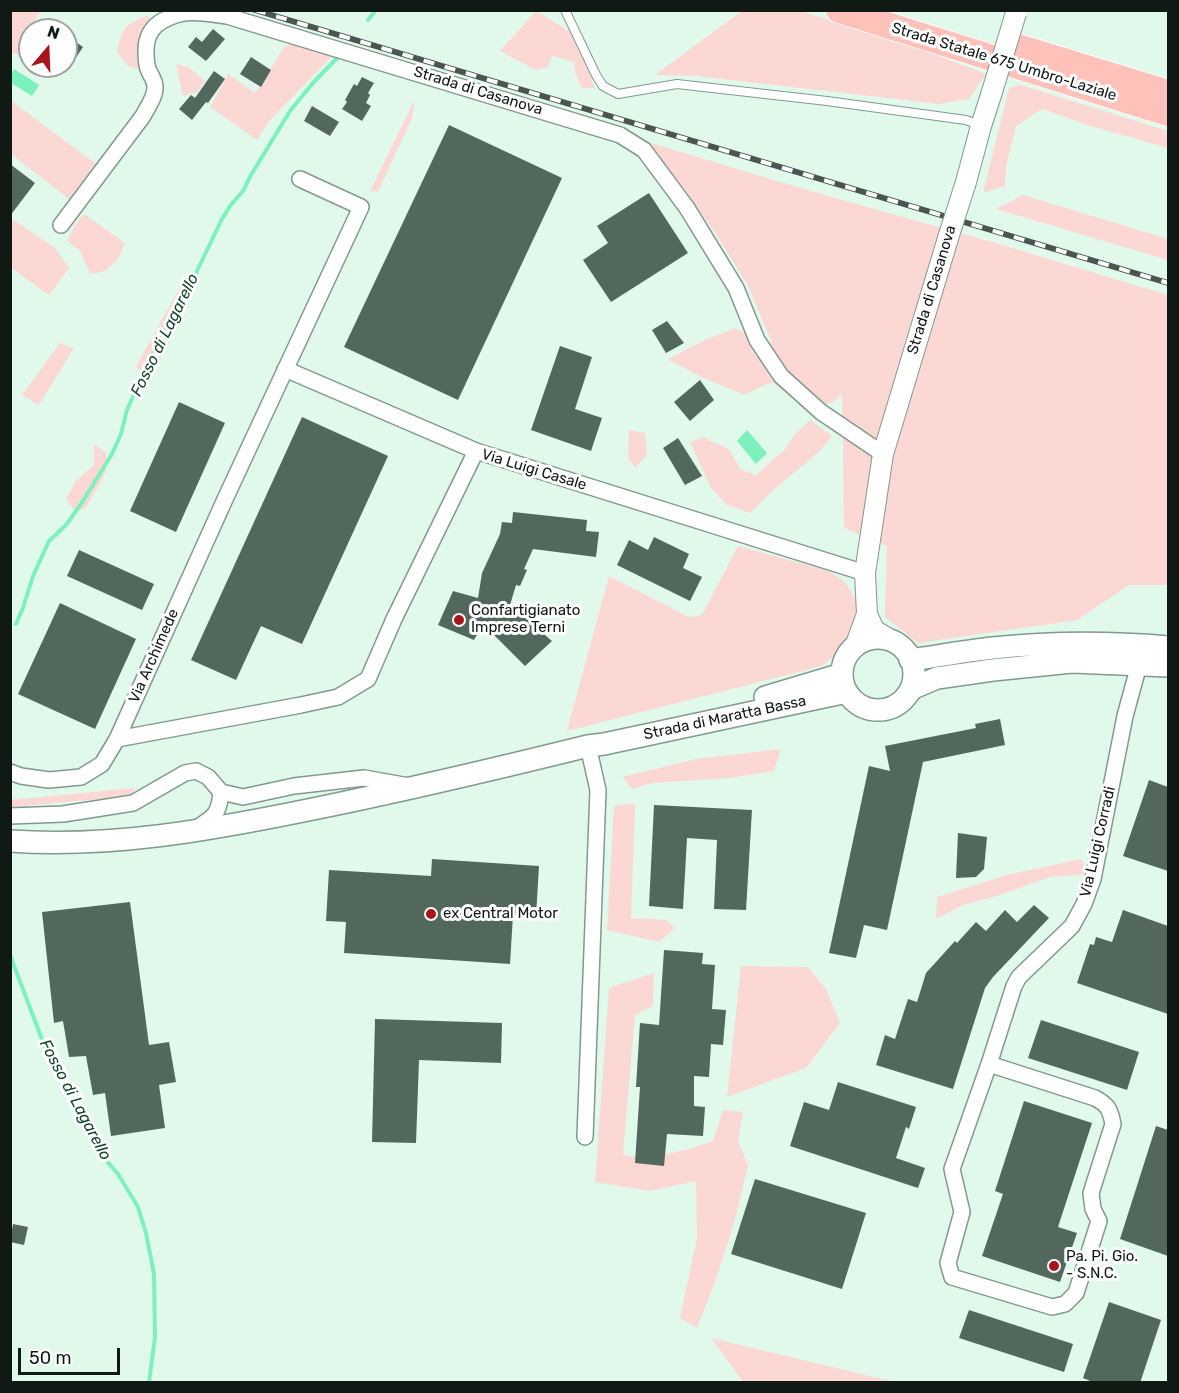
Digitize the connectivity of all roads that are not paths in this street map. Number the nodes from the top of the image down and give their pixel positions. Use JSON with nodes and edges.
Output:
{"nodes":[{"id":1,"x":565,"y":10,"type":"edge"},
{"id":2,"x":839,"y":10,"type":"edge"},
{"id":3,"x":896,"y":10,"type":"edge"},
{"id":4,"x":1017,"y":12,"type":"edge"},
{"id":5,"x":1168,"y":93,"type":"edge"},
{"id":6,"x":1168,"y":113,"type":"edge"},
{"id":7,"x":981,"y":126,"type":"junction"},
{"id":8,"x":300,"y":179,"type":"dead end"},
{"id":9,"x":61,"y":225,"type":"dead end"},
{"id":10,"x":285,"y":369,"type":"junction"},
{"id":11,"x":476,"y":451,"type":"junction"},
{"id":12,"x":883,"y":454,"type":"junction"},
{"id":13,"x":865,"y":573,"type":"junction"},
{"id":14,"x":867,"y":614,"type":"junction"},
{"id":15,"x":892,"y":642,"type":"junction"},
{"id":16,"x":855,"y":647,"type":"junction"},
{"id":17,"x":1168,"y":647,"type":"edge"},
{"id":18,"x":910,"y":660,"type":"junction"},
{"id":19,"x":1139,"y":665,"type":"junction"},
{"id":20,"x":1168,"y":666,"type":"edge"},
{"id":21,"x":844,"y":683,"type":"junction"},
{"id":22,"x":911,"y":689,"type":"junction"},
{"id":23,"x":117,"y":739,"type":"junction"},
{"id":24,"x":596,"y":745,"type":"junction"},
{"id":25,"x":10,"y":772,"type":"edge"},
{"id":26,"x":415,"y":787,"type":"junction"},
{"id":27,"x":221,"y":792,"type":"junction"},
{"id":28,"x":10,"y":816,"type":"edge"},
{"id":29,"x":190,"y":832,"type":"junction"},
{"id":30,"x":10,"y":841,"type":"edge"},
{"id":31,"x":989,"y":1064,"type":"junction"},
{"id":32,"x":585,"y":1137,"type":"dead end"}],
"edges":[{"from":1,"to":7,"type":"lane"},
{"from":2,"to":6,"type":"highway","name":"Strada Statale 675 Umbro-Laziale"},
{"from":3,"to":5,"type":"highway","name":"Strada Statale 675 Umbro-Laziale"},
{"from":4,"to":7,"type":"street","name":"Strada di Casanova","bridge":true},
{"from":7,"to":12,"type":"street","name":"Strada di Casanova","bridge":true},
{"from":8,"to":10,"type":"street","name":"Via Archimede"},
{"from":9,"to":12,"type":"street","name":"Strada di Casanova"},
{"from":10,"to":11,"type":"street"},
{"from":10,"to":23,"type":"street","name":"Via Archimede"},
{"from":11,"to":13,"type":"street","name":"Via Luigi Casale"},
{"from":11,"to":23,"type":"street","name":"Via Luigi Casale"},
{"from":12,"to":13,"type":"street","name":"Strada di Casanova"},
{"from":13,"to":14,"type":"street","name":"Strada di Casanova"},
{"from":14,"to":15,"type":"street"},
{"from":14,"to":16,"type":"street","name":"Strada di Casanova"},
{"from":15,"to":16,"type":"main road"},
{"from":15,"to":18,"type":"main road"},
{"from":16,"to":21,"type":"main road"},
{"from":17,"to":18,"type":"main road"},
{"from":18,"to":22,"type":"main road"},
{"from":19,"to":20,"type":"main road"},
{"from":19,"to":22,"type":"main road"},
{"from":19,"to":31,"type":"street","name":"Via Luigi Corradi"},
{"from":21,"to":22,"type":"main road"},
{"from":21,"to":24,"type":"main road","name":"Strada di Maratta Bassa"},
{"from":23,"to":25,"type":"street","name":"Via Archimede"},
{"from":24,"to":26,"type":"main road","name":"Strada di Maratta Bassa"},
{"from":24,"to":32,"type":"street"},
{"from":26,"to":27,"type":"street","name":"Strada di Maratta Bassa"},
{"from":26,"to":29,"type":"main road","name":"Strada di Maratta Bassa"},
{"from":27,"to":28,"type":"street"},
{"from":27,"to":29,"type":"street","name":"Strada di Maratta Bassa"},
{"from":29,"to":30,"type":"main road","name":"Strada di Maratta Bassa"},
{"from":31,"to":31,"type":"street","name":"Via Luigi Corradi"}]}
